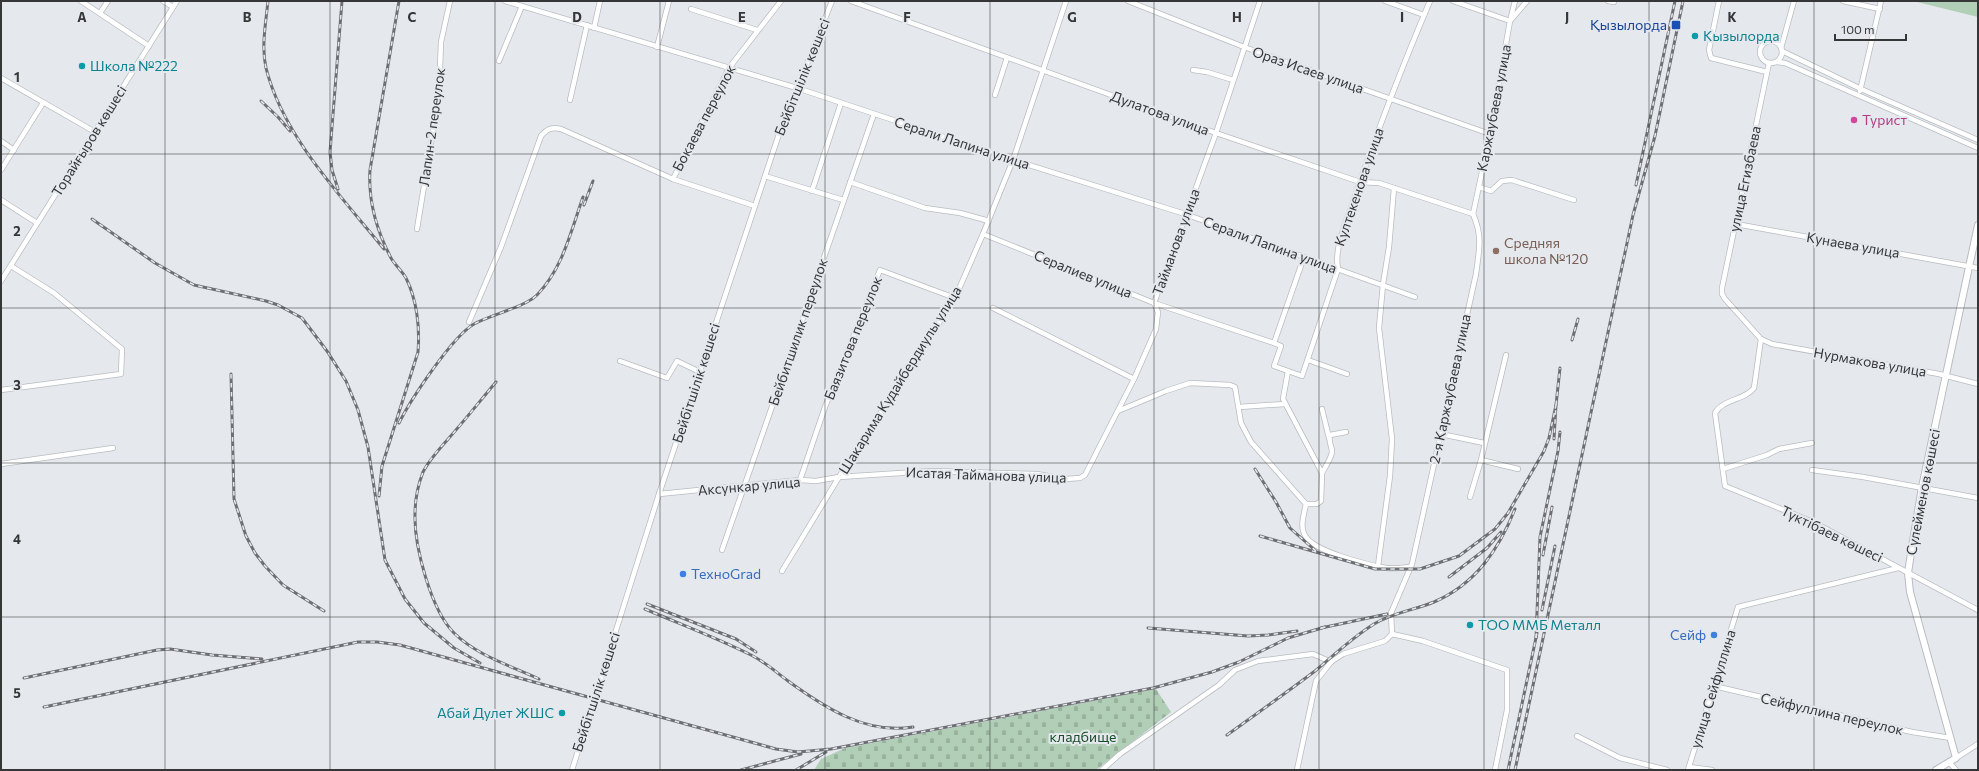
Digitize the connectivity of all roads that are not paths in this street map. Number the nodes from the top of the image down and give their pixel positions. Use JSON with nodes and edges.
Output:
{"nodes":[{"id":1,"x":81,"y":1,"type":"edge"},
{"id":2,"x":108,"y":1,"type":"edge"},
{"id":3,"x":163,"y":1,"type":"edge"},
{"id":4,"x":177,"y":1,"type":"edge"},
{"id":5,"x":450,"y":1,"type":"edge"},
{"id":6,"x":505,"y":1,"type":"edge"},
{"id":7,"x":600,"y":1,"type":"edge"},
{"id":8,"x":669,"y":1,"type":"edge"},
{"id":9,"x":781,"y":1,"type":"edge"},
{"id":10,"x":832,"y":1,"type":"edge"},
{"id":11,"x":851,"y":1,"type":"edge"},
{"id":12,"x":1066,"y":1,"type":"edge"},
{"id":13,"x":1128,"y":1,"type":"edge"},
{"id":14,"x":1260,"y":1,"type":"edge"},
{"id":15,"x":1385,"y":1,"type":"edge"},
{"id":16,"x":1430,"y":1,"type":"edge"},
{"id":17,"x":1453,"y":1,"type":"edge"},
{"id":18,"x":1515,"y":1,"type":"edge"},
{"id":19,"x":1527,"y":1,"type":"edge"},
{"id":20,"x":1608,"y":1,"type":"edge"},
{"id":21,"x":1719,"y":1,"type":"edge"},
{"id":22,"x":1794,"y":1,"type":"edge"},
{"id":23,"x":1843,"y":1,"type":"edge"},
{"id":24,"x":1881,"y":1,"type":"edge"},
{"id":25,"x":1614,"y":2,"type":"dead end"},
{"id":26,"x":522,"y":6,"type":"junction"},
{"id":27,"x":173,"y":7,"type":"junction"},
{"id":28,"x":691,"y":9,"type":"dead end"},
{"id":29,"x":1880,"y":9,"type":"junction"},
{"id":30,"x":100,"y":13,"type":"junction"},
{"id":31,"x":1424,"y":15,"type":"junction"},
{"id":32,"x":1510,"y":22,"type":"junction"},
{"id":33,"x":587,"y":25,"type":"junction"},
{"id":34,"x":594,"y":28,"type":"junction"},
{"id":35,"x":757,"y":30,"type":"junction"},
{"id":36,"x":149,"y":46,"type":"junction"},
{"id":37,"x":657,"y":46,"type":"junction"},
{"id":38,"x":1244,"y":48,"type":"junction"},
{"id":39,"x":1782,"y":50,"type":"junction"},
{"id":40,"x":1007,"y":58,"type":"junction"},
{"id":41,"x":499,"y":61,"type":"dead end"},
{"id":42,"x":1778,"y":62,"type":"junction"},
{"id":43,"x":1769,"y":64,"type":"junction"},
{"id":44,"x":729,"y":68,"type":"junction"},
{"id":45,"x":1194,"y":70,"type":"dead end"},
{"id":46,"x":1042,"y":71,"type":"junction"},
{"id":47,"x":1767,"y":72,"type":"junction"},
{"id":48,"x":1,"y":78,"type":"edge"},
{"id":49,"x":1233,"y":80,"type":"junction"},
{"id":50,"x":797,"y":88,"type":"junction"},
{"id":51,"x":1861,"y":89,"type":"junction"},
{"id":52,"x":995,"y":95,"type":"dead end"},
{"id":53,"x":1859,"y":96,"type":"junction"},
{"id":54,"x":1390,"y":98,"type":"junction"},
{"id":55,"x":570,"y":100,"type":"dead end"},
{"id":56,"x":43,"y":103,"type":"junction"},
{"id":57,"x":841,"y":103,"type":"junction"},
{"id":58,"x":874,"y":114,"type":"junction"},
{"id":59,"x":95,"y":132,"type":"junction"},
{"id":60,"x":1216,"y":133,"type":"junction"},
{"id":61,"x":1490,"y":134,"type":"junction"},
{"id":62,"x":1978,"y":140,"type":"edge"},
{"id":63,"x":1,"y":141,"type":"edge"},
{"id":64,"x":1978,"y":148,"type":"edge"},
{"id":65,"x":14,"y":150,"type":"junction"},
{"id":66,"x":1014,"y":160,"type":"junction"},
{"id":67,"x":1,"y":170,"type":"edge"},
{"id":68,"x":765,"y":176,"type":"junction"},
{"id":69,"x":673,"y":178,"type":"junction"},
{"id":70,"x":850,"y":182,"type":"junction"},
{"id":71,"x":1360,"y":182,"type":"junction"},
{"id":72,"x":1479,"y":187,"type":"junction"},
{"id":73,"x":1394,"y":188,"type":"junction"},
{"id":74,"x":812,"y":191,"type":"junction"},
{"id":75,"x":1,"y":200,"type":"edge"},
{"id":76,"x":843,"y":200,"type":"junction"},
{"id":77,"x":1574,"y":200,"type":"dead end"},
{"id":78,"x":755,"y":206,"type":"junction"},
{"id":79,"x":1185,"y":214,"type":"junction"},
{"id":80,"x":1473,"y":214,"type":"junction"},
{"id":81,"x":989,"y":221,"type":"junction"},
{"id":82,"x":37,"y":223,"type":"junction"},
{"id":83,"x":1736,"y":224,"type":"junction"},
{"id":84,"x":1978,"y":225,"type":"edge"},
{"id":85,"x":417,"y":229,"type":"dead end"},
{"id":86,"x":984,"y":234,"type":"junction"},
{"id":87,"x":1304,"y":257,"type":"junction"},
{"id":88,"x":10,"y":266,"type":"junction"},
{"id":89,"x":1970,"y":266,"type":"junction"},
{"id":90,"x":1978,"y":268,"type":"edge"},
{"id":91,"x":1338,"y":269,"type":"junction"},
{"id":92,"x":1,"y":281,"type":"edge"},
{"id":93,"x":1383,"y":284,"type":"junction"},
{"id":94,"x":1415,"y":297,"type":"dead end"},
{"id":95,"x":955,"y":298,"type":"junction"},
{"id":96,"x":1154,"y":303,"type":"junction"},
{"id":97,"x":993,"y":308,"type":"dead end"},
{"id":98,"x":469,"y":322,"type":"dead end"},
{"id":99,"x":1761,"y":339,"type":"junction"},
{"id":100,"x":1274,"y":343,"type":"junction"},
{"id":101,"x":1506,"y":355,"type":"dead end"},
{"id":102,"x":1308,"y":360,"type":"junction"},
{"id":103,"x":620,"y":361,"type":"dead end"},
{"id":104,"x":1288,"y":371,"type":"junction"},
{"id":105,"x":700,"y":372,"type":"junction"},
{"id":106,"x":1347,"y":374,"type":"dead end"},
{"id":107,"x":1947,"y":376,"type":"junction"},
{"id":108,"x":1134,"y":379,"type":"junction"},
{"id":109,"x":1978,"y":384,"type":"edge"},
{"id":110,"x":1,"y":390,"type":"edge"},
{"id":111,"x":1285,"y":404,"type":"junction"},
{"id":112,"x":1238,"y":407,"type":"junction"},
{"id":113,"x":1322,"y":409,"type":"dead end"},
{"id":114,"x":1118,"y":411,"type":"junction"},
{"id":115,"x":1346,"y":432,"type":"dead end"},
{"id":116,"x":1440,"y":434,"type":"junction"},
{"id":117,"x":1329,"y":439,"type":"junction"},
{"id":118,"x":1484,"y":443,"type":"junction"},
{"id":119,"x":1812,"y":443,"type":"dead end"},
{"id":120,"x":113,"y":448,"type":"dead end"},
{"id":121,"x":1481,"y":460,"type":"junction"},
{"id":122,"x":1,"y":464,"type":"edge"},
{"id":123,"x":1722,"y":468,"type":"junction"},
{"id":124,"x":1518,"y":469,"type":"dead end"},
{"id":125,"x":1812,"y":470,"type":"dead end"},
{"id":126,"x":1322,"y":473,"type":"junction"},
{"id":127,"x":839,"y":476,"type":"junction"},
{"id":128,"x":1085,"y":476,"type":"joint"},
{"id":129,"x":800,"y":480,"type":"junction"},
{"id":130,"x":744,"y":485,"type":"junction"},
{"id":131,"x":1922,"y":487,"type":"junction"},
{"id":132,"x":659,"y":494,"type":"junction"},
{"id":133,"x":1470,"y":497,"type":"dead end"},
{"id":134,"x":1978,"y":498,"type":"edge"},
{"id":135,"x":1306,"y":504,"type":"junction"},
{"id":136,"x":722,"y":550,"type":"dead end"},
{"id":137,"x":1378,"y":566,"type":"junction"},
{"id":138,"x":1411,"y":566,"type":"junction"},
{"id":139,"x":1898,"y":568,"type":"junction"},
{"id":140,"x":782,"y":571,"type":"dead end"},
{"id":141,"x":1908,"y":573,"type":"junction"},
{"id":142,"x":1978,"y":610,"type":"edge"},
{"id":143,"x":1392,"y":634,"type":"junction"},
{"id":144,"x":1331,"y":662,"type":"junction"},
{"id":145,"x":1714,"y":686,"type":"junction"},
{"id":146,"x":1577,"y":736,"type":"dead end"},
{"id":147,"x":1951,"y":738,"type":"junction"},
{"id":148,"x":1978,"y":744,"type":"edge"},
{"id":149,"x":1956,"y":758,"type":"junction"},
{"id":150,"x":1949,"y":762,"type":"junction"},
{"id":151,"x":1688,"y":769,"type":"edge"},
{"id":152,"x":572,"y":770,"type":"edge"},
{"id":153,"x":1102,"y":770,"type":"edge"},
{"id":154,"x":1297,"y":770,"type":"edge"},
{"id":155,"x":1495,"y":770,"type":"edge"},
{"id":156,"x":1667,"y":770,"type":"edge"},
{"id":157,"x":1712,"y":770,"type":"edge"},
{"id":158,"x":1936,"y":770,"type":"edge"},
{"id":159,"x":1956,"y":770,"type":"edge"}],
"edges":[{"from":1,"to":30,"type":"street"},
{"from":2,"to":30,"type":"street"},
{"from":3,"to":27,"type":"street"},
{"from":4,"to":27,"type":"street","name":"Торайғыров көшесі"},
{"from":5,"to":85,"type":"street","name":"Лапин-2 переулок"},
{"from":6,"to":26,"type":"street","name":"Серали Лапина улица"},
{"from":7,"to":34,"type":"street"},
{"from":8,"to":37,"type":"street"},
{"from":9,"to":35,"type":"street","name":"Бокаева переулок"},
{"from":10,"to":50,"type":"street","name":"Бейбітшілік көшесі"},
{"from":11,"to":40,"type":"street","name":"Дулатова улица"},
{"from":12,"to":46,"type":"street","name":"Шакарима Кудайбердиулы улица"},
{"from":13,"to":38,"type":"street","name":"Ораз Исаев улица"},
{"from":14,"to":38,"type":"street","name":"Тайманова улица"},
{"from":15,"to":31,"type":"street"},
{"from":16,"to":31,"type":"street","name":"Култекенова улица"},
{"from":17,"to":32,"type":"street"},
{"from":18,"to":32,"type":"street","name":"Каржаубаева улица"},
{"from":19,"to":32,"type":"street"},
{"from":20,"to":25,"type":"street"},
{"from":21,"to":47,"type":"street"},
{"from":22,"to":39,"type":"street"},
{"from":23,"to":29,"type":"street"},
{"from":24,"to":29,"type":"street"},
{"from":26,"to":33,"type":"street","name":"Серали Лапина улица"},
{"from":26,"to":41,"type":"street"},
{"from":27,"to":36,"type":"street","name":"Торайғыров көшесі"},
{"from":28,"to":35,"type":"street"},
{"from":29,"to":51,"type":"street"},
{"from":30,"to":36,"type":"street"},
{"from":31,"to":54,"type":"street","name":"Култекенова улица"},
{"from":32,"to":61,"type":"street","name":"Каржаубаева улица"},
{"from":33,"to":34,"type":"street","name":"Серали Лапина улица"},
{"from":33,"to":55,"type":"street"},
{"from":34,"to":37,"type":"street","name":"Серали Лапина улица"},
{"from":35,"to":44,"type":"street","name":"Бокаева переулок"},
{"from":36,"to":59,"type":"street","name":"Торайғыров көшесі"},
{"from":37,"to":44,"type":"street","name":"Серали Лапина улица"},
{"from":38,"to":49,"type":"street","name":"Тайманова улица"},
{"from":38,"to":54,"type":"street","name":"Ораз Исаев улица"},
{"from":39,"to":42,"type":"street"},
{"from":39,"to":43,"type":"street"},
{"from":39,"to":51,"type":"street"},
{"from":40,"to":46,"type":"street","name":"Дулатова улица"},
{"from":40,"to":52,"type":"street"},
{"from":42,"to":43,"type":"street"},
{"from":42,"to":53,"type":"street"},
{"from":43,"to":47,"type":"street","name":"улица Егизбаева"},
{"from":44,"to":50,"type":"street","name":"Серали Лапина улица"},
{"from":44,"to":69,"type":"street","name":"Бокаева переулок"},
{"from":45,"to":49,"type":"street"},
{"from":46,"to":60,"type":"street","name":"Дулатова улица"},
{"from":46,"to":66,"type":"street","name":"Шакарима Кудайбердиулы улица"},
{"from":47,"to":83,"type":"street","name":"улица Егизбаева"},
{"from":48,"to":56,"type":"street"},
{"from":49,"to":60,"type":"street","name":"Тайманова улица"},
{"from":50,"to":57,"type":"street","name":"Серали Лапина улица"},
{"from":50,"to":68,"type":"street","name":"Бейбітшілік көшесі"},
{"from":51,"to":53,"type":"street"},
{"from":51,"to":62,"type":"street"},
{"from":53,"to":64,"type":"street"},
{"from":54,"to":61,"type":"street","name":"Ораз Исаев улица"},
{"from":54,"to":71,"type":"street","name":"Култекенова улица"},
{"from":56,"to":59,"type":"street"},
{"from":56,"to":65,"type":"street"},
{"from":57,"to":58,"type":"street","name":"Серали Лапина улица"},
{"from":57,"to":74,"type":"street"},
{"from":58,"to":66,"type":"street","name":"Серали Лапина улица"},
{"from":58,"to":70,"type":"street","name":"Бейбитшилик переулок"},
{"from":59,"to":82,"type":"street","name":"Торайғыров көшесі"},
{"from":60,"to":71,"type":"street","name":"Дулатова улица"},
{"from":60,"to":79,"type":"street","name":"Тайманова улица"},
{"from":61,"to":72,"type":"street","name":"Каржаубаева улица"},
{"from":63,"to":65,"type":"street"},
{"from":65,"to":67,"type":"street"},
{"from":66,"to":79,"type":"street","name":"Серали Лапина улица"},
{"from":66,"to":81,"type":"street","name":"Шакарима Кудайбердиулы улица"},
{"from":68,"to":74,"type":"street"},
{"from":68,"to":78,"type":"street","name":"Бейбітшілік көшесі"},
{"from":69,"to":78,"type":"street"},
{"from":69,"to":98,"type":"street"},
{"from":70,"to":76,"type":"street","name":"Бейбитшилик переулок"},
{"from":70,"to":81,"type":"street"},
{"from":71,"to":73,"type":"street","name":"Дулатова улица"},
{"from":71,"to":91,"type":"street","name":"Култекенова улица"},
{"from":72,"to":77,"type":"street"},
{"from":72,"to":80,"type":"street","name":"Каржаубаева улица"},
{"from":73,"to":80,"type":"street","name":"Дулатова улица"},
{"from":73,"to":93,"type":"street"},
{"from":74,"to":76,"type":"street"},
{"from":75,"to":82,"type":"street"},
{"from":76,"to":130,"type":"street","name":"Бейбитшилик переулок"},
{"from":78,"to":105,"type":"street","name":"Бейбітшілік көшесі"},
{"from":79,"to":87,"type":"street","name":"Серали Лапина улица"},
{"from":79,"to":96,"type":"street","name":"Тайманова улица"},
{"from":80,"to":116,"type":"street","name":"2-я Каржаубаева улица"},
{"from":81,"to":86,"type":"street","name":"Шакарима Кудайбердиулы улица"},
{"from":82,"to":88,"type":"street","name":"Торайғыров көшесі"},
{"from":83,"to":89,"type":"street","name":"Кунаева улица"},
{"from":83,"to":99,"type":"street","name":"улица Егизбаева"},
{"from":84,"to":89,"type":"main road","name":"Сүлейменов көшесі"},
{"from":86,"to":95,"type":"street","name":"Шакарима Кудайбердиулы улица"},
{"from":86,"to":96,"type":"street","name":"Сералиев улица"},
{"from":87,"to":91,"type":"street","name":"Серали Лапина улица"},
{"from":87,"to":100,"type":"street"},
{"from":88,"to":92,"type":"street","name":"Торайғыров көшесі"},
{"from":88,"to":110,"type":"street"},
{"from":89,"to":90,"type":"street","name":"Кунаева улица"},
{"from":89,"to":107,"type":"main road","name":"Сүлейменов көшесі"},
{"from":91,"to":93,"type":"street","name":"Серали Лапина улица"},
{"from":91,"to":102,"type":"street","name":"Култекенова улица"},
{"from":93,"to":94,"type":"street","name":"Серали Лапина улица"},
{"from":93,"to":137,"type":"street"},
{"from":95,"to":127,"type":"street","name":"Шакарима Кудайбердиулы улица"},
{"from":95,"to":129,"type":"street","name":"Баязитова переулок"},
{"from":96,"to":100,"type":"street","name":"Сералиев улица"},
{"from":96,"to":108,"type":"street","name":"Тайманова улица"},
{"from":97,"to":108,"type":"street"},
{"from":99,"to":107,"type":"street","name":"Нурмакова улица"},
{"from":99,"to":123,"type":"street"},
{"from":100,"to":104,"type":"street"},
{"from":101,"to":118,"type":"street"},
{"from":102,"to":104,"type":"street","name":"Култекенова улица"},
{"from":102,"to":106,"type":"street"},
{"from":103,"to":105,"type":"street"},
{"from":104,"to":111,"type":"street"},
{"from":105,"to":132,"type":"street","name":"Бейбітшілік көшесі"},
{"from":107,"to":109,"type":"street","name":"Нурмакова улица"},
{"from":107,"to":131,"type":"main road","name":"Сүлейменов көшесі"},
{"from":108,"to":114,"type":"street","name":"Тайманова улица"},
{"from":111,"to":112,"type":"street"},
{"from":111,"to":126,"type":"street"},
{"from":112,"to":114,"type":"street"},
{"from":112,"to":135,"type":"street"},
{"from":113,"to":117,"type":"street"},
{"from":114,"to":128,"type":"street","name":"Тайманова улица"},
{"from":115,"to":117,"type":"street"},
{"from":116,"to":118,"type":"street"},
{"from":116,"to":138,"type":"street","name":"2-я Каржаубаева улица"},
{"from":117,"to":126,"type":"street"},
{"from":118,"to":121,"type":"street"},
{"from":119,"to":123,"type":"street"},
{"from":120,"to":122,"type":"street"},
{"from":121,"to":124,"type":"street"},
{"from":121,"to":133,"type":"street"},
{"from":123,"to":139,"type":"street","name":"Түктібаев көшесі"},
{"from":125,"to":131,"type":"street"},
{"from":126,"to":135,"type":"street"},
{"from":127,"to":128,"type":"street","name":"Исатая Тайманова улица"},
{"from":127,"to":129,"type":"street","name":"Аксункар улица"},
{"from":127,"to":140,"type":"street","name":"Шакарима Кудайбердиулы улица"},
{"from":129,"to":130,"type":"street","name":"Аксункар улица"},
{"from":130,"to":132,"type":"street","name":"Аксункар улица"},
{"from":130,"to":136,"type":"street","name":"Бейбитшилик переулок"},
{"from":131,"to":134,"type":"street"},
{"from":131,"to":141,"type":"main road","name":"Сүлейменов көшесі"},
{"from":132,"to":152,"type":"street","name":"Бейбітшілік көшесі"},
{"from":135,"to":137,"type":"street"},
{"from":137,"to":138,"type":"street"},
{"from":138,"to":143,"type":"street","name":"2-я Каржаубаева улица"},
{"from":139,"to":141,"type":"street","name":"Түктібаев көшесі"},
{"from":139,"to":145,"type":"street","name":"улица Сейфуллина"},
{"from":141,"to":142,"type":"street","name":"Түктібаев көшесі"},
{"from":141,"to":147,"type":"main road","name":"Сүлейменов көшесі"},
{"from":143,"to":144,"type":"street"},
{"from":143,"to":155,"type":"street"},
{"from":144,"to":153,"type":"street"},
{"from":144,"to":154,"type":"street"},
{"from":145,"to":147,"type":"street","name":"Сейфуллина переулок"},
{"from":145,"to":151,"type":"street","name":"улица Сейфуллина"},
{"from":146,"to":156,"type":"street"},
{"from":147,"to":149,"type":"main road","name":"Сүлейменов көшесі"},
{"from":148,"to":149,"type":"street"},
{"from":149,"to":150,"type":"main road"},
{"from":150,"to":158,"type":"main road"},
{"from":150,"to":159,"type":"street"},
{"from":151,"to":157,"type":"street"}]}
